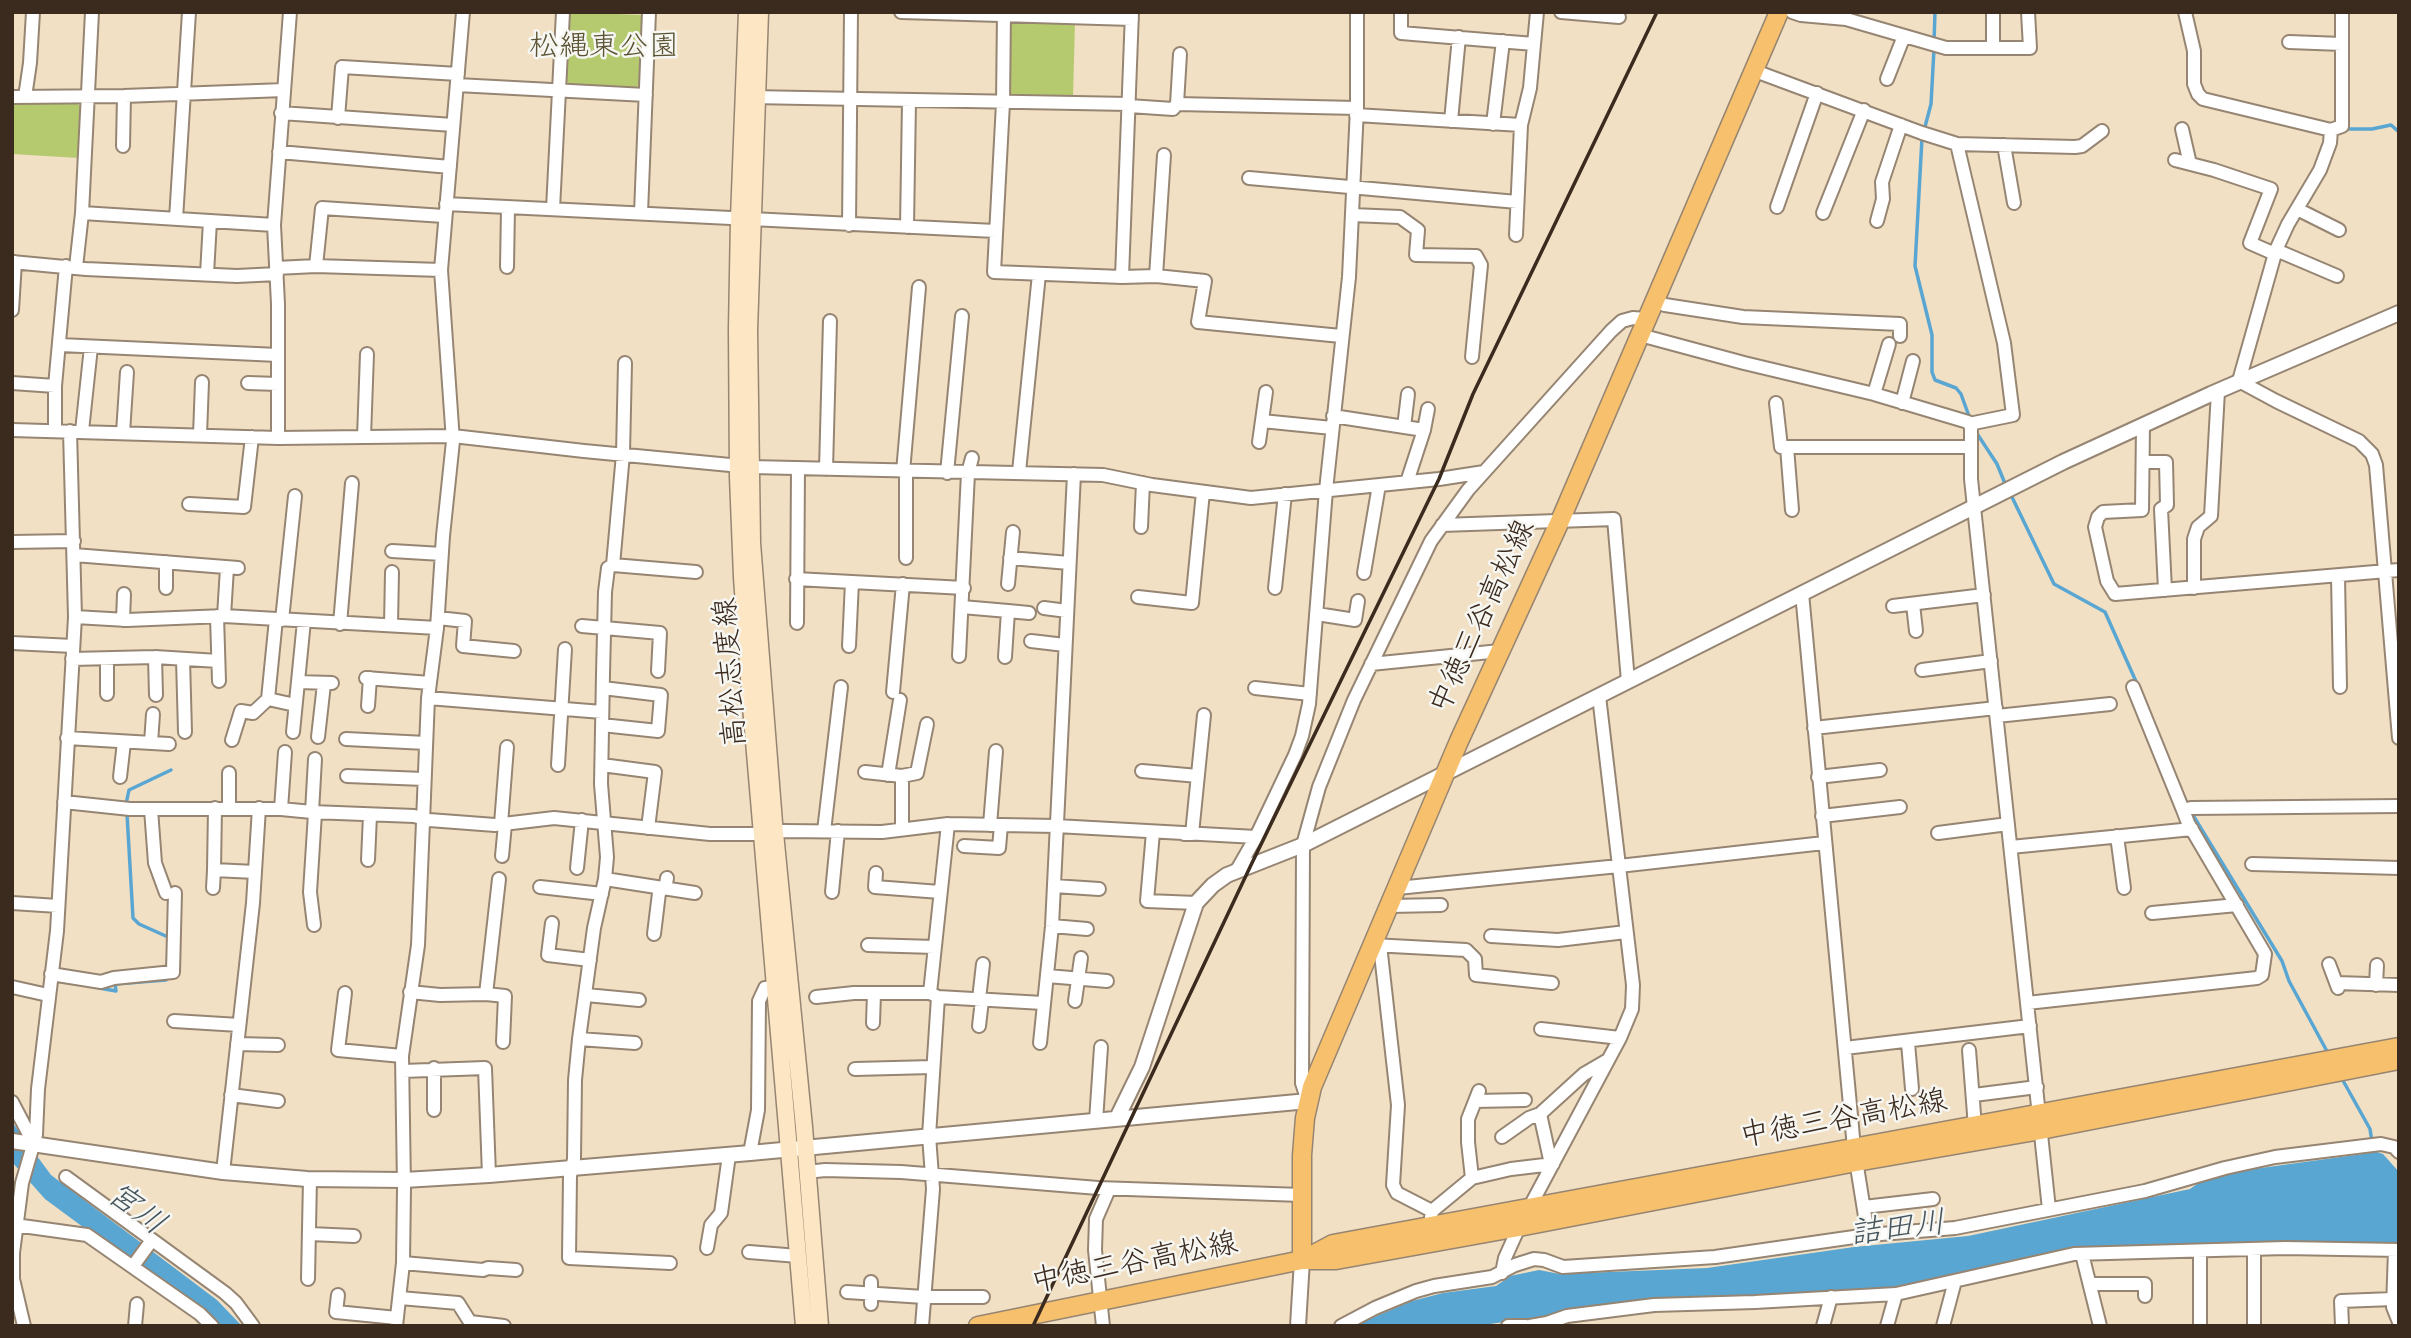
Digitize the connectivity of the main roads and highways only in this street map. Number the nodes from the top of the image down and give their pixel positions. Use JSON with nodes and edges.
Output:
{"nodes":[{"id":1,"x":747,"y":12,"type":"edge"},
{"id":2,"x":760,"y":12,"type":"edge"},
{"id":3,"x":1779,"y":12,"type":"edge"},
{"id":4,"x":750,"y":97,"type":"junction"},
{"id":5,"x":769,"y":833,"type":"junction"},
{"id":6,"x":2399,"y":1036,"type":"edge"},
{"id":7,"x":2399,"y":1047,"type":"edge"},
{"id":8,"x":2399,"y":1060,"type":"edge"},
{"id":9,"x":2318,"y":1069,"type":"junction"},
{"id":10,"x":2399,"y":1072,"type":"edge"},
{"id":11,"x":2129,"y":1104,"type":"junction"},
{"id":12,"x":2040,"y":1122,"type":"junction"},
{"id":13,"x":797,"y":1148,"type":"junction"},
{"id":14,"x":1855,"y":1155,"type":"junction"},
{"id":15,"x":1302,"y":1261,"type":"junction"},
{"id":16,"x":1053,"y":1318,"type":"edge"},
{"id":17,"x":804,"y":1326,"type":"edge"},
{"id":18,"x":820,"y":1326,"type":"edge"},
{"id":19,"x":978,"y":1326,"type":"edge"}],
"edges":[{"from":1,"to":4,"type":"main road","name":"高松志度線"},
{"from":2,"to":4,"type":"main road","name":"高松志度線"},
{"from":3,"to":15,"type":"main road","name":"中徳三谷高松線"},
{"from":4,"to":5,"type":"main road","name":"高松志度線"},
{"from":5,"to":13,"type":"main road","name":"高松志度線"},
{"from":5,"to":13,"type":"main road","name":"高松志度線"},
{"from":6,"to":11,"type":"main road"},
{"from":7,"to":9,"type":"main road","name":"中徳三谷高松線"},
{"from":8,"to":9,"type":"main road","name":"中徳三谷高松線"},
{"from":9,"to":11,"type":"main road","name":"中徳三谷高松線"},
{"from":10,"to":11,"type":"main road"},
{"from":11,"to":12,"type":"main road","name":"中徳三谷高松線"},
{"from":12,"to":14,"type":"main road","name":"中徳三谷高松線"},
{"from":12,"to":14,"type":"main road","name":"中徳三谷高松線"},
{"from":13,"to":17,"type":"main road","name":"高松志度線"},
{"from":13,"to":18,"type":"main road","name":"高松志度線"},
{"from":14,"to":15,"type":"main road","name":"中徳三谷高松線"},
{"from":14,"to":15,"type":"main road","name":"中徳三谷高松線"},
{"from":15,"to":16,"type":"main road","name":"中徳三谷高松線"},
{"from":16,"to":19,"type":"main road","name":"中徳三谷高松線"}]}
